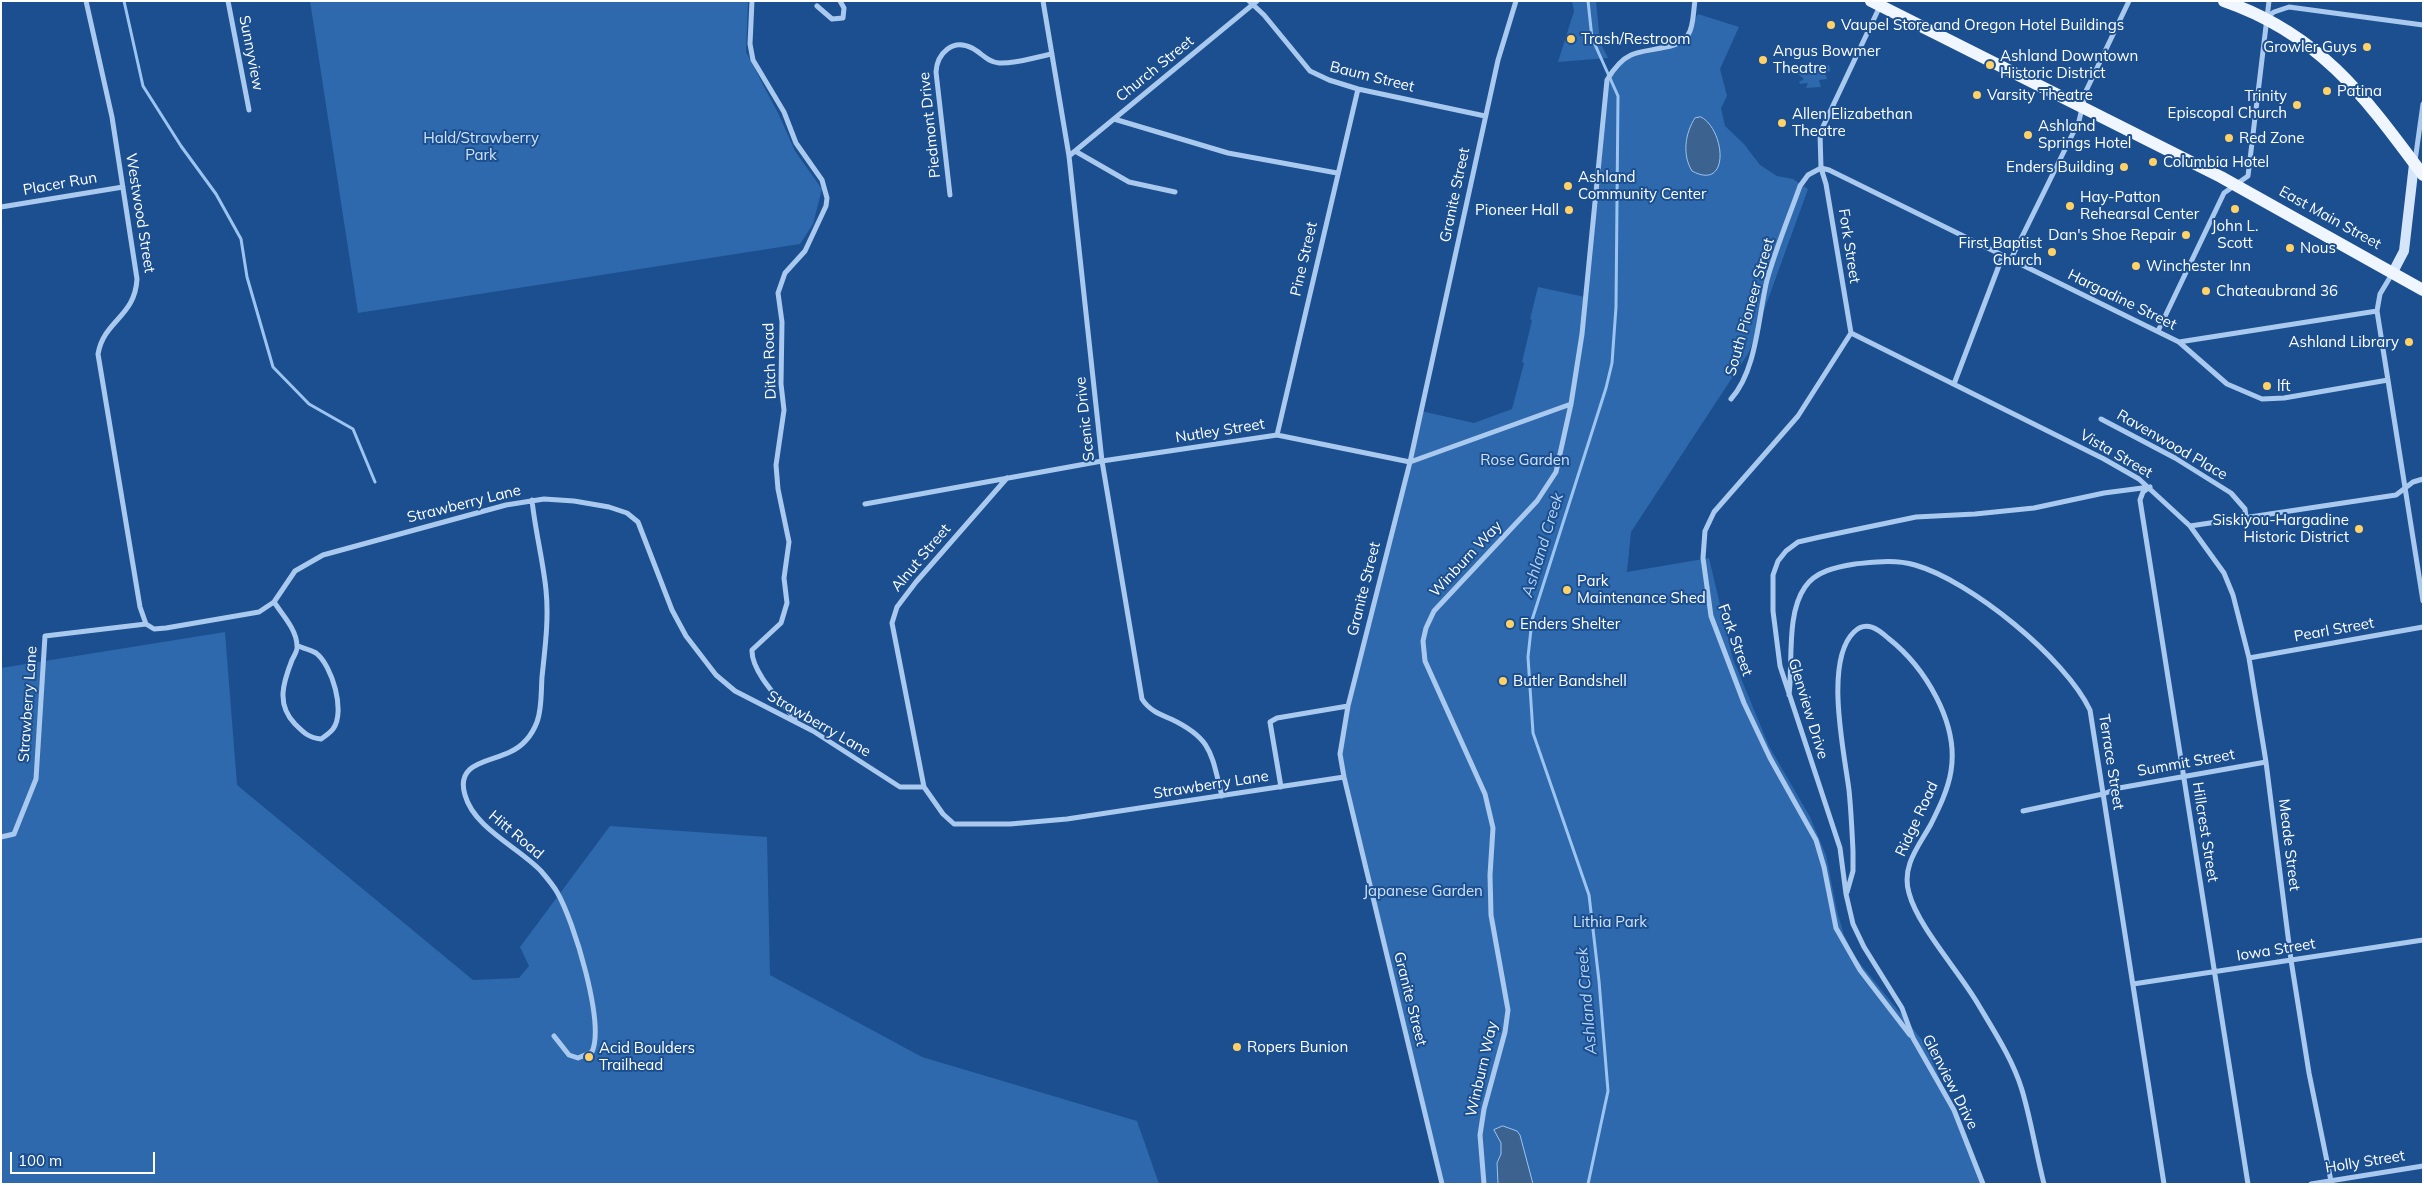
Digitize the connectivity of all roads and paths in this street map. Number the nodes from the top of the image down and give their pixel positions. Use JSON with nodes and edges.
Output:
{"nodes":[{"id":1,"x":86,"y":1,"type":"edge"},
{"id":2,"x":228,"y":1,"type":"edge"},
{"id":3,"x":752,"y":1,"type":"edge"},
{"id":4,"x":840,"y":1,"type":"edge"},
{"id":5,"x":1043,"y":1,"type":"edge"},
{"id":6,"x":1257,"y":1,"type":"edge"},
{"id":7,"x":1516,"y":1,"type":"edge"},
{"id":8,"x":1695,"y":1,"type":"edge"},
{"id":9,"x":2129,"y":1,"type":"edge"},
{"id":10,"x":2224,"y":1,"type":"edge"},
{"id":11,"x":2269,"y":1,"type":"edge"},
{"id":12,"x":1251,"y":3,"type":"edge"},
{"id":13,"x":1878,"y":3,"type":"edge"},
{"id":14,"x":817,"y":6,"type":"dead end"},
{"id":15,"x":2267,"y":18,"type":"junction"},
{"id":16,"x":2423,"y":25,"type":"edge"},
{"id":17,"x":1052,"y":54,"type":"junction"},
{"id":18,"x":1358,"y":89,"type":"junction"},
{"id":19,"x":2423,"y":104,"type":"edge"},
{"id":20,"x":2082,"y":106,"type":"junction"},
{"id":21,"x":249,"y":110,"type":"dead end"},
{"id":22,"x":1486,"y":116,"type":"junction"},
{"id":23,"x":1114,"y":119,"type":"junction"},
{"id":24,"x":1075,"y":151,"type":"junction"},
{"id":25,"x":1069,"y":156,"type":"junction"},
{"id":26,"x":2414,"y":164,"type":"junction"},
{"id":27,"x":1821,"y":168,"type":"junction"},
{"id":28,"x":1337,"y":173,"type":"junction"},
{"id":29,"x":2423,"y":176,"type":"edge"},
{"id":30,"x":2236,"y":184,"type":"junction"},
{"id":31,"x":123,"y":187,"type":"junction"},
{"id":32,"x":1174,"y":192,"type":"dead end"},
{"id":33,"x":950,"y":195,"type":"dead end"},
{"id":34,"x":1,"y":207,"type":"edge"},
{"id":35,"x":2003,"y":255,"type":"junction"},
{"id":36,"x":2011,"y":259,"type":"junction"},
{"id":37,"x":2392,"y":272,"type":"junction"},
{"id":38,"x":2423,"y":290,"type":"edge"},
{"id":39,"x":2377,"y":311,"type":"junction"},
{"id":40,"x":2158,"y":331,"type":"junction"},
{"id":41,"x":1850,"y":333,"type":"junction"},
{"id":42,"x":2179,"y":342,"type":"junction"},
{"id":43,"x":2388,"y":380,"type":"junction"},
{"id":44,"x":1954,"y":384,"type":"junction"},
{"id":45,"x":1731,"y":399,"type":"dead end"},
{"id":46,"x":1571,"y":404,"type":"junction"},
{"id":47,"x":2101,"y":419,"type":"dead end"},
{"id":48,"x":1277,"y":434,"type":"junction"},
{"id":49,"x":1102,"y":462,"type":"junction"},
{"id":50,"x":1410,"y":462,"type":"junction"},
{"id":51,"x":1007,"y":478,"type":"junction"},
{"id":52,"x":2423,"y":479,"type":"edge"},
{"id":53,"x":2150,"y":487,"type":"junction"},
{"id":54,"x":2405,"y":490,"type":"junction"},
{"id":55,"x":532,"y":500,"type":"junction"},
{"id":56,"x":865,"y":504,"type":"dead end"},
{"id":57,"x":2246,"y":517,"type":"junction"},
{"id":58,"x":2190,"y":526,"type":"junction"},
{"id":59,"x":2423,"y":601,"type":"edge"},
{"id":60,"x":274,"y":602,"type":"junction"},
{"id":61,"x":146,"y":624,"type":"junction"},
{"id":62,"x":2423,"y":627,"type":"edge"},
{"id":63,"x":298,"y":646,"type":"junction"},
{"id":64,"x":2249,"y":658,"type":"junction"},
{"id":65,"x":1789,"y":696,"type":"junction"},
{"id":66,"x":1348,"y":706,"type":"junction"},
{"id":67,"x":797,"y":722,"type":"junction"},
{"id":68,"x":2266,"y":762,"type":"junction"},
{"id":69,"x":1344,"y":776,"type":"junction"},
{"id":70,"x":2184,"y":777,"type":"junction"},
{"id":71,"x":924,"y":787,"type":"junction"},
{"id":72,"x":1281,"y":787,"type":"junction"},
{"id":73,"x":2103,"y":794,"type":"junction"},
{"id":74,"x":1222,"y":796,"type":"junction"},
{"id":75,"x":2023,"y":811,"type":"dead end"},
{"id":76,"x":1,"y":837,"type":"edge"},
{"id":77,"x":1846,"y":894,"type":"junction"},
{"id":78,"x":2423,"y":940,"type":"edge"},
{"id":79,"x":2292,"y":960,"type":"junction"},
{"id":80,"x":2214,"y":972,"type":"junction"},
{"id":81,"x":2133,"y":984,"type":"junction"},
{"id":82,"x":554,"y":1036,"type":"dead end"},
{"id":83,"x":1913,"y":1038,"type":"junction"},
{"id":84,"x":2423,"y":1166,"type":"edge"},
{"id":85,"x":2331,"y":1181,"type":"junction"},
{"id":86,"x":1442,"y":1184,"type":"edge"},
{"id":87,"x":1484,"y":1184,"type":"edge"},
{"id":88,"x":1983,"y":1184,"type":"edge"},
{"id":89,"x":2044,"y":1184,"type":"edge"},
{"id":90,"x":2164,"y":1184,"type":"edge"},
{"id":91,"x":2248,"y":1184,"type":"edge"},
{"id":92,"x":2311,"y":1184,"type":"edge"}],
"edges":[{"from":1,"to":31,"type":"street","name":"Westwood Street"},
{"from":2,"to":21,"type":"street","name":"Sunnyview"},
{"from":3,"to":67,"type":"street","name":"Ditch Road"},
{"from":4,"to":14,"type":"street"},
{"from":5,"to":17,"type":"street","name":"Scenic Drive"},
{"from":6,"to":12,"type":"street","name":"Church Street"},
{"from":7,"to":22,"type":"street","name":"Granite Street"},
{"from":8,"to":46,"type":"street","name":"Winburn Way"},
{"from":9,"to":20,"type":"street"},
{"from":10,"to":15,"type":"main road"},
{"from":11,"to":15,"type":"street"},
{"from":12,"to":18,"type":"street","name":"Baum Street"},
{"from":12,"to":23,"type":"street","name":"Church Street"},
{"from":13,"to":20,"type":"main road","name":"East Main Street"},
{"from":13,"to":27,"type":"street"},
{"from":15,"to":16,"type":"street"},
{"from":15,"to":26,"type":"main road"},
{"from":15,"to":30,"type":"street"},
{"from":17,"to":25,"type":"street","name":"Scenic Drive"},
{"from":17,"to":33,"type":"street","name":"Piedmont Drive"},
{"from":18,"to":22,"type":"street","name":"Baum Street"},
{"from":18,"to":28,"type":"street","name":"Pine Street"},
{"from":19,"to":26,"type":"street"},
{"from":20,"to":30,"type":"main road","name":"East Main Street"},
{"from":20,"to":36,"type":"street"},
{"from":22,"to":50,"type":"street","name":"Granite Street"},
{"from":23,"to":24,"type":"street","name":"Church Street"},
{"from":23,"to":28,"type":"street"},
{"from":24,"to":25,"type":"street","name":"Church Street"},
{"from":24,"to":32,"type":"street"},
{"from":25,"to":49,"type":"street","name":"Scenic Drive"},
{"from":26,"to":29,"type":"main road"},
{"from":26,"to":37,"type":"street"},
{"from":27,"to":35,"type":"street","name":"Hargadine Street"},
{"from":27,"to":41,"type":"street","name":"Fork Street"},
{"from":27,"to":45,"type":"street","name":"South Pioneer Street"},
{"from":28,"to":48,"type":"street","name":"Pine Street"},
{"from":30,"to":37,"type":"main road","name":"East Main Street"},
{"from":30,"to":40,"type":"street"},
{"from":31,"to":34,"type":"street","name":"Placer Run"},
{"from":31,"to":61,"type":"street","name":"Westwood Street"},
{"from":35,"to":36,"type":"street","name":"Hargadine Street"},
{"from":35,"to":44,"type":"street"},
{"from":36,"to":40,"type":"street","name":"Hargadine Street"},
{"from":37,"to":38,"type":"main road","name":"East Main Street"},
{"from":37,"to":39,"type":"street"},
{"from":39,"to":42,"type":"street","name":"Hargadine Street"},
{"from":39,"to":43,"type":"street"},
{"from":40,"to":42,"type":"street","name":"Hargadine Street"},
{"from":41,"to":44,"type":"street","name":"Vista Street"},
{"from":41,"to":83,"type":"street","name":"Fork Street"},
{"from":42,"to":43,"type":"street"},
{"from":43,"to":54,"type":"street"},
{"from":44,"to":53,"type":"street","name":"Vista Street"},
{"from":46,"to":50,"type":"street"},
{"from":46,"to":87,"type":"street","name":"Winburn Way"},
{"from":47,"to":57,"type":"street","name":"Ravenwood Place"},
{"from":48,"to":49,"type":"street","name":"Nutley Street"},
{"from":48,"to":50,"type":"street","name":"Nutley Street"},
{"from":49,"to":51,"type":"street","name":"Nutley Street"},
{"from":49,"to":74,"type":"street","name":"Scenic Drive"},
{"from":50,"to":66,"type":"street","name":"Granite Street"},
{"from":51,"to":56,"type":"street","name":"Nutley Street"},
{"from":51,"to":71,"type":"street","name":"Alnut Street"},
{"from":52,"to":54,"type":"street"},
{"from":53,"to":58,"type":"street","name":"Vista Street"},
{"from":53,"to":65,"type":"street","name":"Glenview Drive"},
{"from":53,"to":70,"type":"street","name":"Hillcrest Street"},
{"from":54,"to":57,"type":"street"},
{"from":54,"to":59,"type":"street"},
{"from":55,"to":60,"type":"street","name":"Strawberry Lane"},
{"from":55,"to":67,"type":"street","name":"Strawberry Lane"},
{"from":55,"to":82,"type":"street","name":"Hitt Road"},
{"from":57,"to":58,"type":"street"},
{"from":58,"to":64,"type":"street","name":"Meade Street"},
{"from":60,"to":61,"type":"street","name":"Strawberry Lane"},
{"from":60,"to":63,"type":"street"},
{"from":61,"to":76,"type":"street","name":"Strawberry Lane"},
{"from":62,"to":64,"type":"street","name":"Pearl Street"},
{"from":63,"to":63,"type":"street"},
{"from":64,"to":68,"type":"street","name":"Meade Street"},
{"from":65,"to":73,"type":"street","name":"Terrace Street"},
{"from":65,"to":77,"type":"street","name":"Glenview Drive"},
{"from":66,"to":69,"type":"street","name":"Granite Street"},
{"from":66,"to":72,"type":"street"},
{"from":67,"to":71,"type":"street","name":"Strawberry Lane"},
{"from":68,"to":70,"type":"street","name":"Summit Street"},
{"from":68,"to":79,"type":"street","name":"Meade Street"},
{"from":69,"to":72,"type":"street","name":"Strawberry Lane"},
{"from":69,"to":86,"type":"street","name":"Granite Street"},
{"from":70,"to":73,"type":"street","name":"Summit Street"},
{"from":70,"to":80,"type":"street","name":"Hillcrest Street"},
{"from":71,"to":74,"type":"street","name":"Strawberry Lane"},
{"from":72,"to":74,"type":"street","name":"Strawberry Lane"},
{"from":73,"to":75,"type":"street","name":"Summit Street"},
{"from":73,"to":81,"type":"street","name":"Terrace Street"},
{"from":77,"to":83,"type":"street","name":"Glenview Drive"},
{"from":77,"to":89,"type":"street","name":"Ridge Road"},
{"from":78,"to":79,"type":"street","name":"Iowa Street"},
{"from":79,"to":80,"type":"street","name":"Iowa Street"},
{"from":79,"to":85,"type":"street","name":"Meade Street"},
{"from":80,"to":81,"type":"street","name":"Iowa Street"},
{"from":80,"to":91,"type":"street","name":"Hillcrest Street"},
{"from":81,"to":90,"type":"street","name":"Terrace Street"},
{"from":83,"to":88,"type":"street","name":"Glenview Drive"},
{"from":84,"to":85,"type":"street","name":"Holly Street"},
{"from":85,"to":92,"type":"street","name":"Holly Street"}]}
